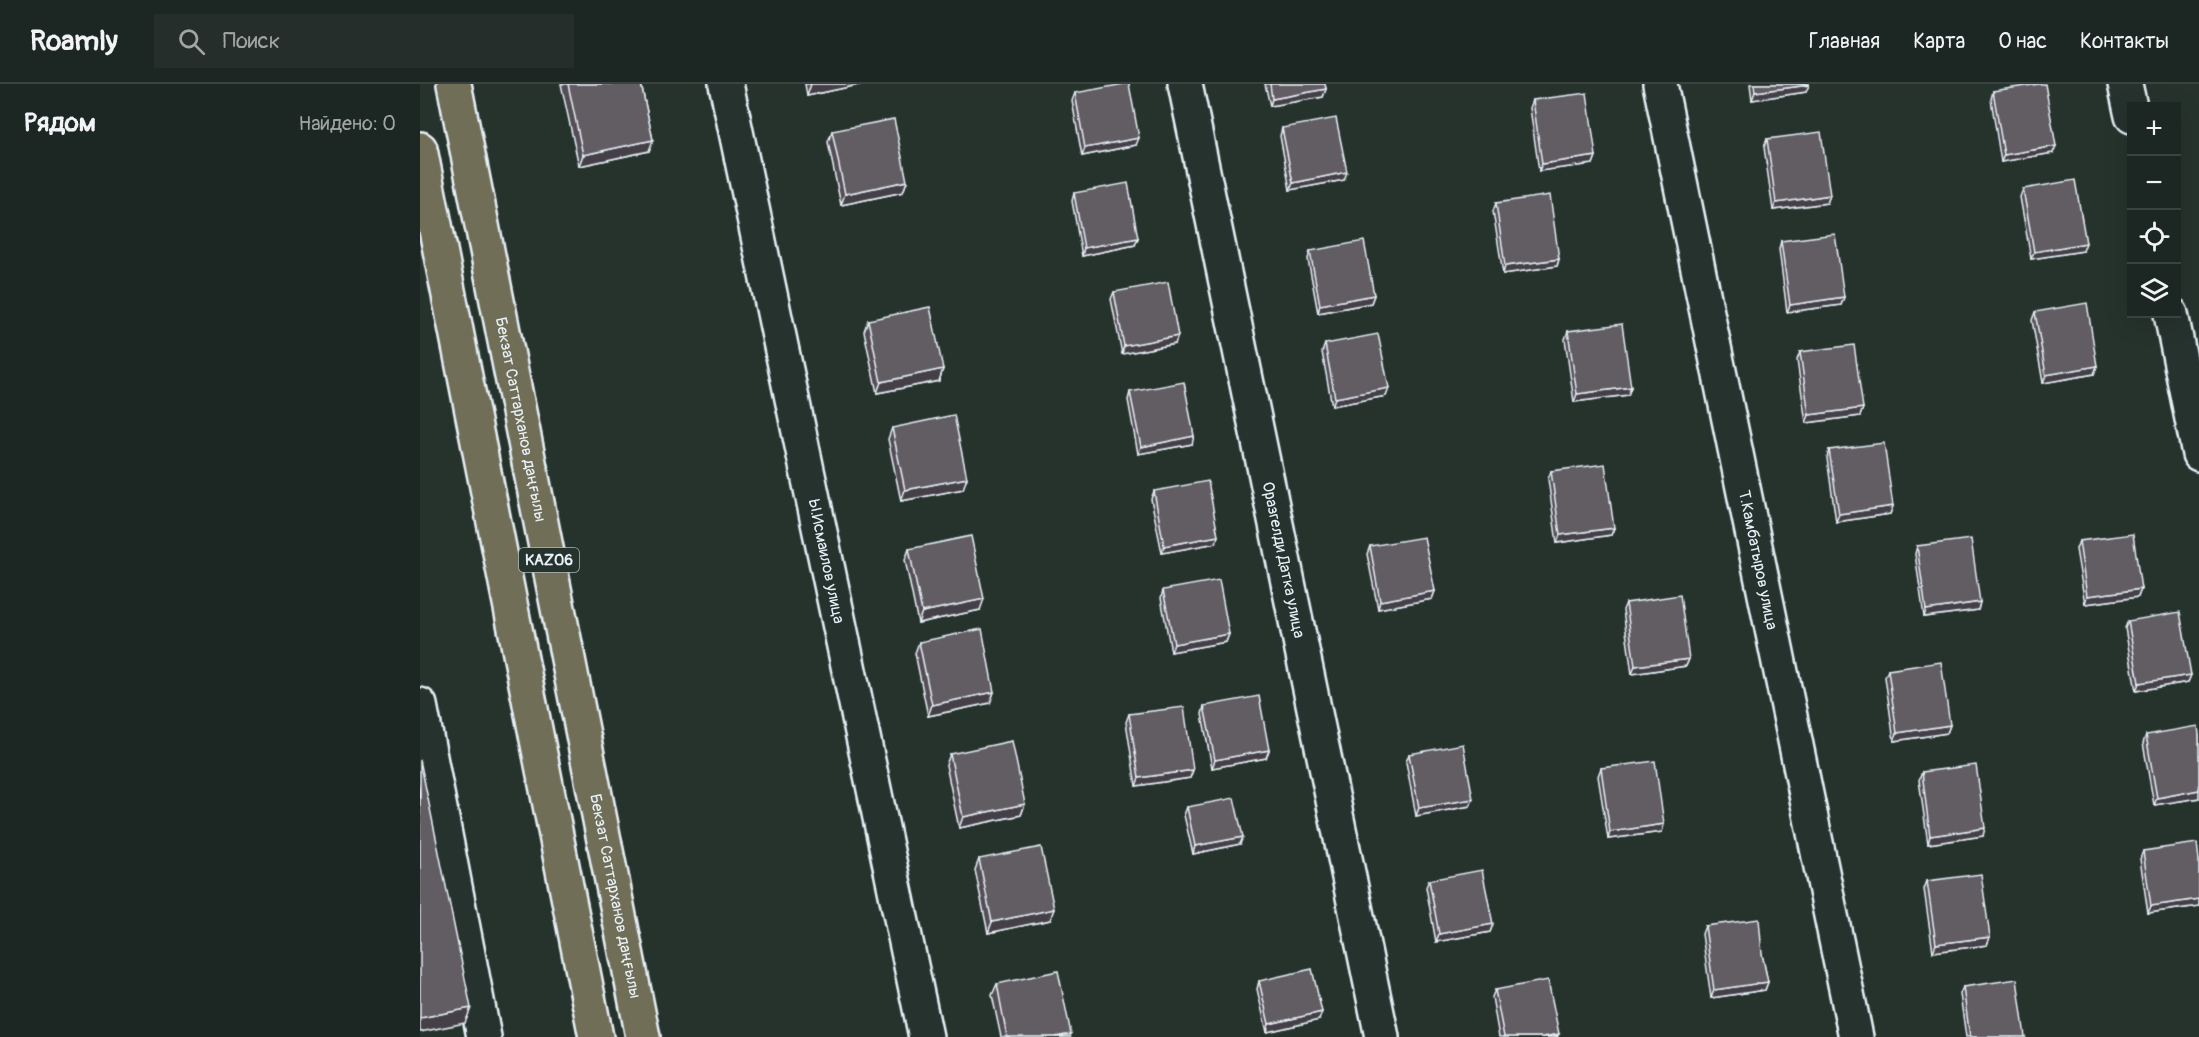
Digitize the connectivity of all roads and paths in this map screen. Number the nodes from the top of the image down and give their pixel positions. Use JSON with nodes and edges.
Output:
{"nodes":[{"id":1,"x":454,"y":84,"type":"edge"},
{"id":2,"x":726,"y":84,"type":"edge"},
{"id":3,"x":1185,"y":84,"type":"edge"},
{"id":4,"x":1660,"y":84,"type":"edge"},
{"id":5,"x":2125,"y":84,"type":"edge"},
{"id":6,"x":2129,"y":102,"type":"edge"},
{"id":7,"x":420,"y":149,"type":"edge"},
{"id":8,"x":2172,"y":318,"type":"edge"},
{"id":9,"x":2199,"y":454,"type":"edge"},
{"id":10,"x":420,"y":705,"type":"edge"},
{"id":11,"x":483,"y":1037,"type":"edge"},
{"id":12,"x":596,"y":1037,"type":"edge"},
{"id":13,"x":643,"y":1037,"type":"edge"},
{"id":14,"x":926,"y":1037,"type":"edge"},
{"id":15,"x":1382,"y":1037,"type":"edge"},
{"id":16,"x":1856,"y":1037,"type":"edge"}],
"edges":[{"from":1,"to":13,"type":"main road","name":"Бекзат Саттарханов даңғылы","number":"KАZ06"},
{"from":2,"to":14,"type":"street","name":"Ы.Исмаилов улица"},
{"from":3,"to":15,"type":"street","name":"Оразгелди Датка улица"},
{"from":4,"to":16,"type":"street","name":"Т.Камбатыров улица"},
{"from":5,"to":6,"type":"street"},
{"from":7,"to":12,"type":"main road","number":"KАZ06"},
{"from":8,"to":9,"type":"street"},
{"from":10,"to":11,"type":"street"}]}
